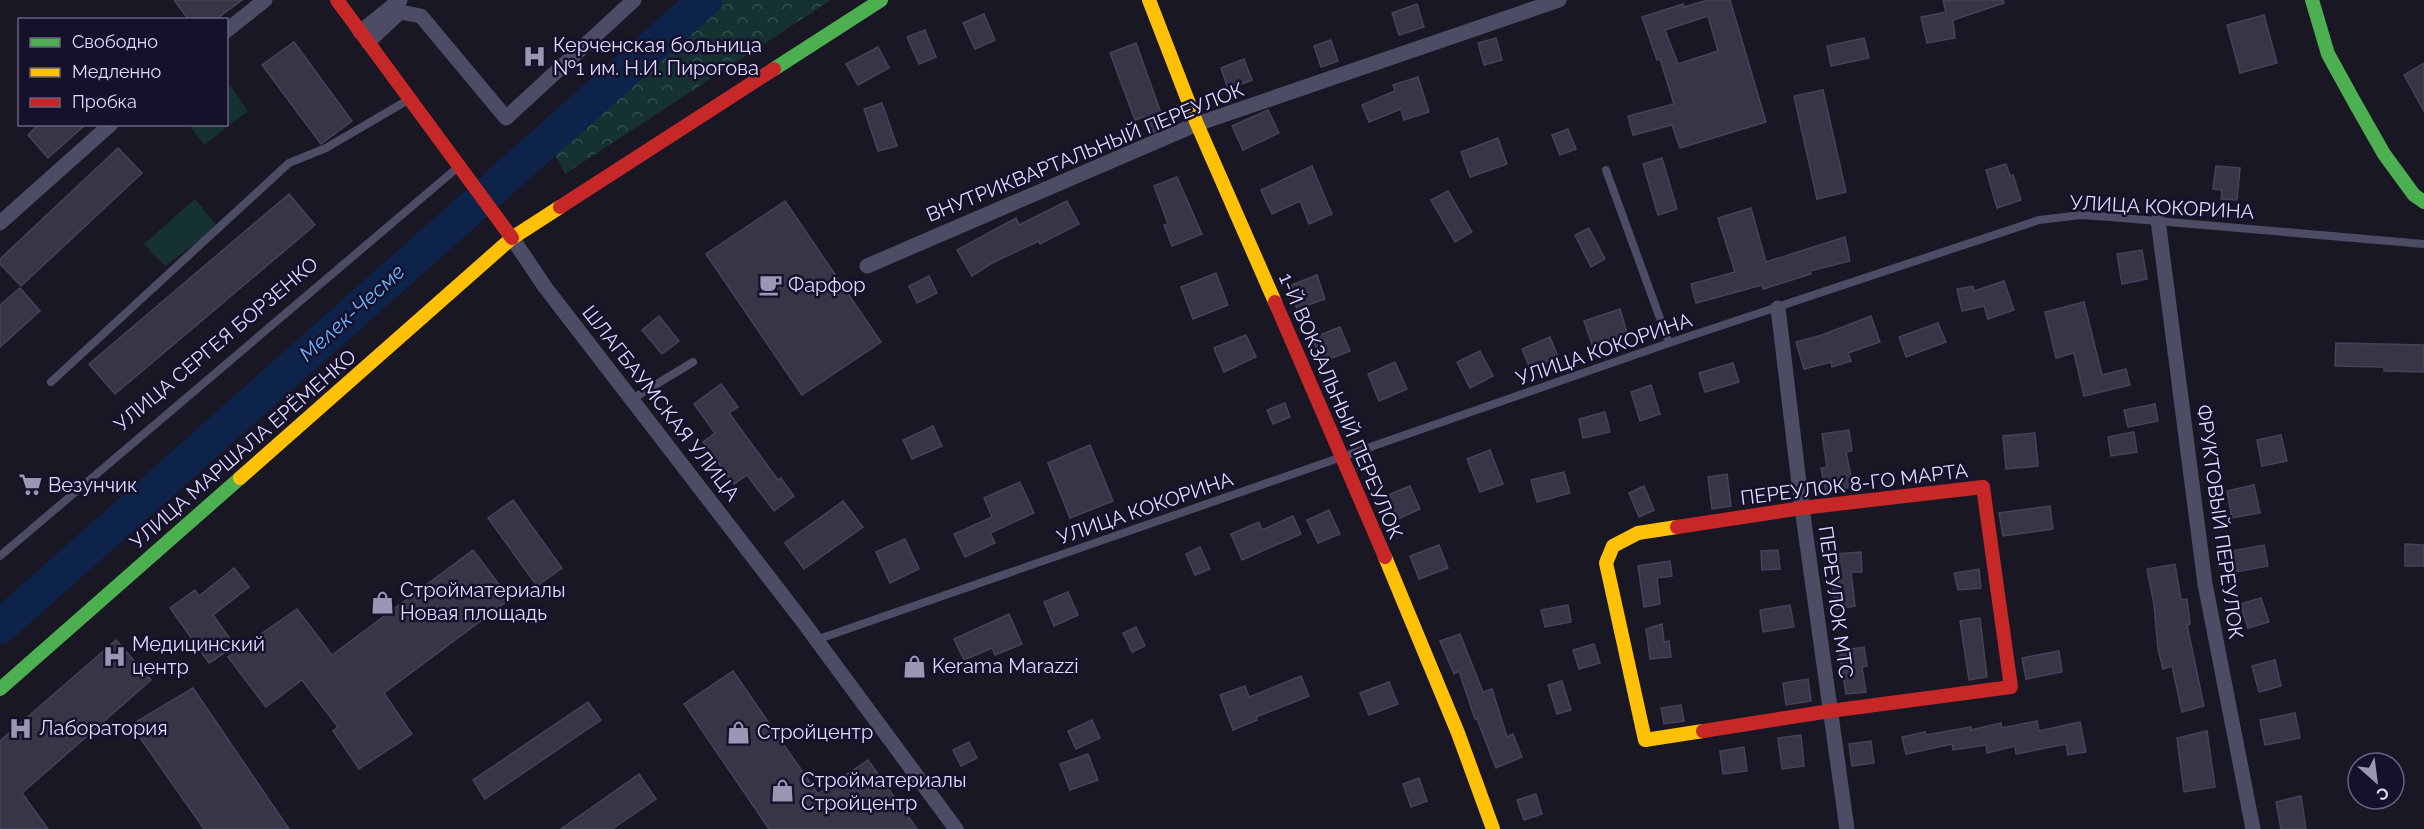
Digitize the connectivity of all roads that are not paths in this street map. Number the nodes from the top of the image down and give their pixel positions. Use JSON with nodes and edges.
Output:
{"nodes":[{"id":1,"x":265,"y":0,"type":"edge"},
{"id":2,"x":337,"y":0,"type":"edge"},
{"id":3,"x":634,"y":0,"type":"edge"},
{"id":4,"x":881,"y":0,"type":"edge"},
{"id":5,"x":1149,"y":0,"type":"edge"},
{"id":6,"x":1559,"y":0,"type":"edge"},
{"id":7,"x":2312,"y":0,"type":"edge"},
{"id":8,"x":398,"y":6,"type":"edge"},
{"id":9,"x":228,"y":29,"type":"edge"},
{"id":10,"x":364,"y":37,"type":"junction"},
{"id":11,"x":410,"y":99,"type":"junction"},
{"id":12,"x":1197,"y":124,"type":"junction"},
{"id":13,"x":109,"y":126,"type":"edge"},
{"id":14,"x":464,"y":170,"type":"junction"},
{"id":15,"x":1606,"y":170,"type":"dead end"},
{"id":16,"x":2424,"y":202,"type":"edge"},
{"id":17,"x":2158,"y":220,"type":"junction"},
{"id":18,"x":0,"y":223,"type":"edge"},
{"id":19,"x":512,"y":238,"type":"junction"},
{"id":20,"x":2424,"y":244,"type":"edge"},
{"id":21,"x":867,"y":266,"type":"dead end"},
{"id":22,"x":1778,"y":308,"type":"junction"},
{"id":23,"x":1669,"y":343,"type":"junction"},
{"id":24,"x":693,"y":362,"type":"dead end"},
{"id":25,"x":51,"y":382,"type":"dead end"},
{"id":26,"x":633,"y":399,"type":"junction"},
{"id":27,"x":1342,"y":456,"type":"junction"},
{"id":28,"x":1802,"y":508,"type":"junction"},
{"id":29,"x":0,"y":556,"type":"edge"},
{"id":30,"x":816,"y":640,"type":"junction"},
{"id":31,"x":0,"y":689,"type":"edge"},
{"id":32,"x":1830,"y":711,"type":"junction"},
{"id":33,"x":956,"y":829,"type":"edge"},
{"id":34,"x":1493,"y":829,"type":"edge"},
{"id":35,"x":1847,"y":829,"type":"edge"},
{"id":36,"x":2253,"y":829,"type":"edge"}],
"edges":[{"from":1,"to":9,"type":"street"},
{"from":2,"to":10,"type":"street","name":"ШЛАГБАУМСКАЯ УЛИЦА"},
{"from":3,"to":8,"type":"street"},
{"from":4,"to":19,"type":"street","name":"УЛИЦА МАРШАЛА ЕРЁМЕНКО"},
{"from":5,"to":12,"type":"street","name":"1-Й ВОКЗАЛЬНЫЙ ПЕРЕУЛОК"},
{"from":6,"to":12,"type":"street","name":"ВНУТРИКВАРТАЛЬНЫЙ ПЕРЕУЛОК"},
{"from":7,"to":16,"type":"street"},
{"from":8,"to":10,"type":"street"},
{"from":10,"to":11,"type":"street","name":"ШЛАГБАУМСКАЯ УЛИЦА"},
{"from":11,"to":14,"type":"street","name":"ШЛАГБАУМСКАЯ УЛИЦА"},
{"from":11,"to":25,"type":"lane"},
{"from":12,"to":21,"type":"street","name":"ВНУТРИКВАРТАЛЬНЫЙ ПЕРЕУЛОК"},
{"from":12,"to":27,"type":"street","name":"1-Й ВОКЗАЛЬНЫЙ ПЕРЕУЛОК"},
{"from":13,"to":18,"type":"street"},
{"from":14,"to":19,"type":"street","name":"ШЛАГБАУМСКАЯ УЛИЦА"},
{"from":14,"to":29,"type":"lane","name":"УЛИЦА СЕРГЕЯ БОРЗЕНКО"},
{"from":15,"to":23,"type":"lane"},
{"from":17,"to":20,"type":"lane","name":"УЛИЦА КОКОРИНА"},
{"from":17,"to":22,"type":"lane","name":"УЛИЦА КОКОРИНА"},
{"from":17,"to":36,"type":"street","name":"ФРУКТОВЫЙ ПЕРЕУЛОК"},
{"from":19,"to":26,"type":"street","name":"ШЛАГБАУМСКАЯ УЛИЦА"},
{"from":19,"to":31,"type":"street","name":"УЛИЦА МАРШАЛА ЕРЁМЕНКО"},
{"from":22,"to":23,"type":"lane","name":"УЛИЦА КОКОРИНА"},
{"from":22,"to":28,"type":"street","name":"ПЕРЕУЛОК МТС"},
{"from":23,"to":27,"type":"lane","name":"УЛИЦА КОКОРИНА"},
{"from":24,"to":26,"type":"lane"},
{"from":26,"to":30,"type":"street","name":"ШЛАГБАУМСКАЯ УЛИЦА"},
{"from":27,"to":30,"type":"lane","name":"УЛИЦА КОКОРИНА"},
{"from":27,"to":34,"type":"street","name":"1-Й ВОКЗАЛЬНЫЙ ПЕРЕУЛОК"},
{"from":28,"to":32,"type":"street","name":"ПЕРЕУЛОК МТС"},
{"from":28,"to":32,"type":"street","name":"ПЕРЕУЛОК 8-ГО МАРТА"},
{"from":28,"to":32,"type":"street","name":"ПЕРЕУЛОК 8-ГО МАРТА"},
{"from":30,"to":33,"type":"street","name":"ШЛАГБАУМСКАЯ УЛИЦА"},
{"from":32,"to":35,"type":"street","name":"ПЕРЕУЛОК МТС"}]}
